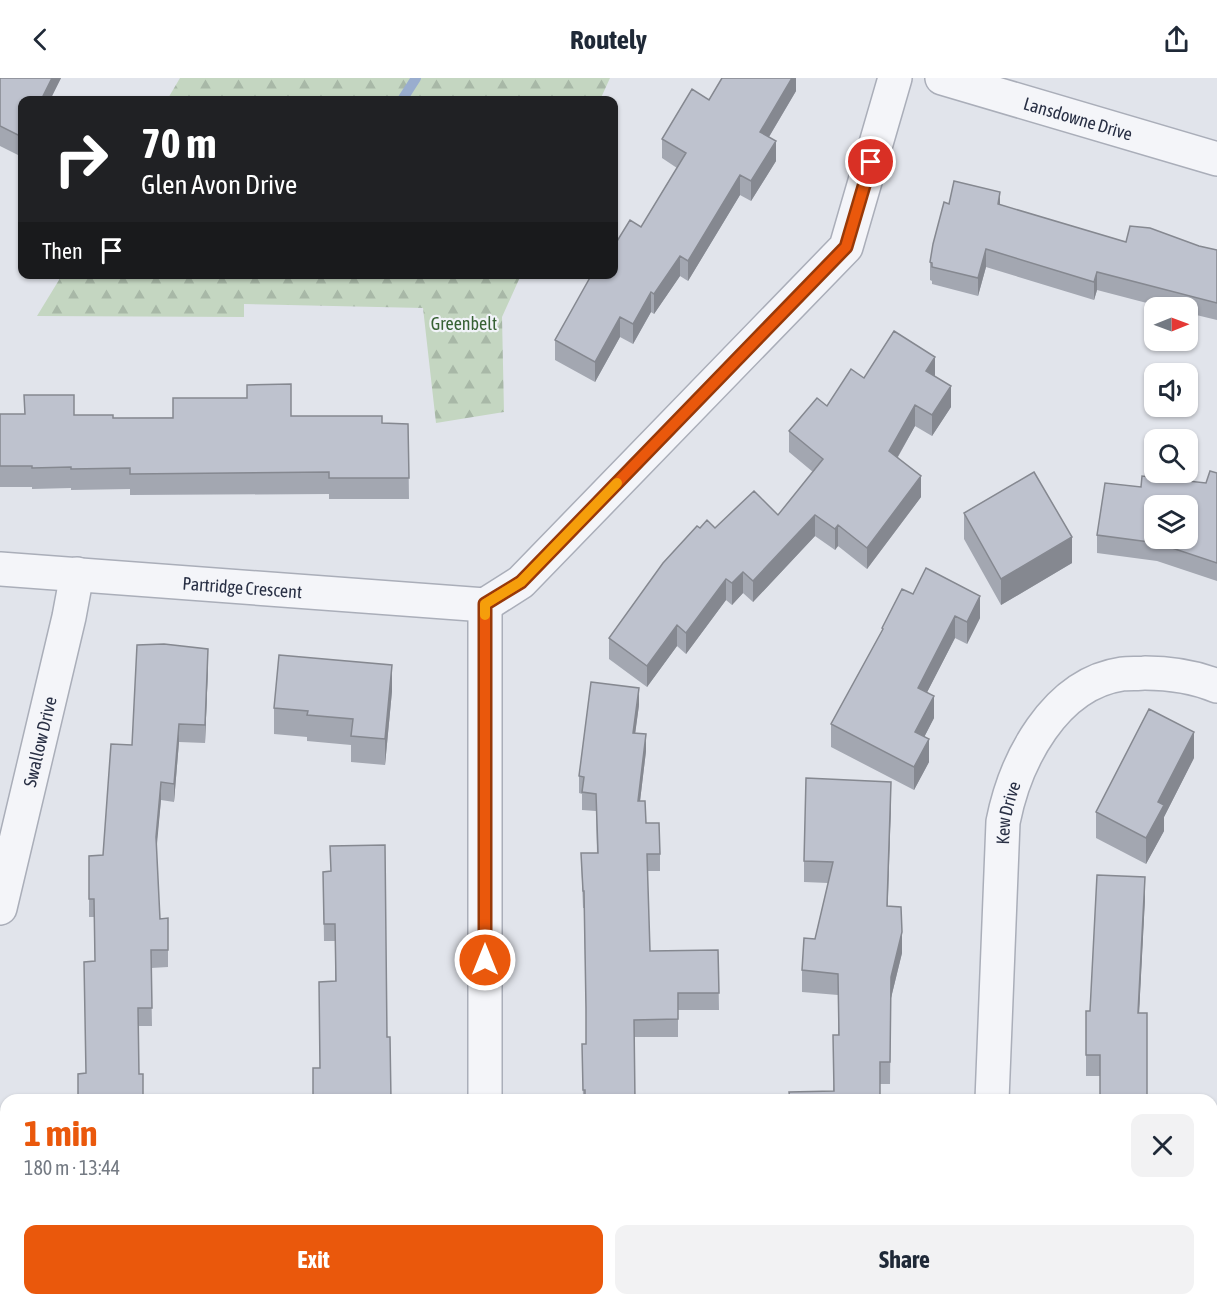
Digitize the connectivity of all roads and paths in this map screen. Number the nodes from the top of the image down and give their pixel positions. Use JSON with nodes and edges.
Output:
{"nodes":[{"id":1,"x":895,"y":78,"type":"edge"},
{"id":2,"x":942,"y":78,"type":"edge"},
{"id":3,"x":1217,"y":159,"type":"edge"},
{"id":4,"x":0,"y":569,"type":"edge"},
{"id":5,"x":77,"y":574,"type":"junction"},
{"id":6,"x":485,"y":604,"type":"junction"},
{"id":7,"x":1217,"y":686,"type":"edge"},
{"id":8,"x":0,"y":908,"type":"edge"},
{"id":9,"x":485,"y":1094,"type":"edge"},
{"id":10,"x":992,"y":1094,"type":"edge"}],
"edges":[{"from":1,"to":6,"type":"street"},
{"from":2,"to":3,"type":"street","name":"Lansdowne Drive"},
{"from":4,"to":5,"type":"street","name":"Partridge Crescent"},
{"from":5,"to":6,"type":"street","name":"Partridge Crescent"},
{"from":5,"to":8,"type":"street","name":"Swallow Drive"},
{"from":6,"to":9,"type":"street"},
{"from":7,"to":10,"type":"street","name":"Kew Drive"}]}
